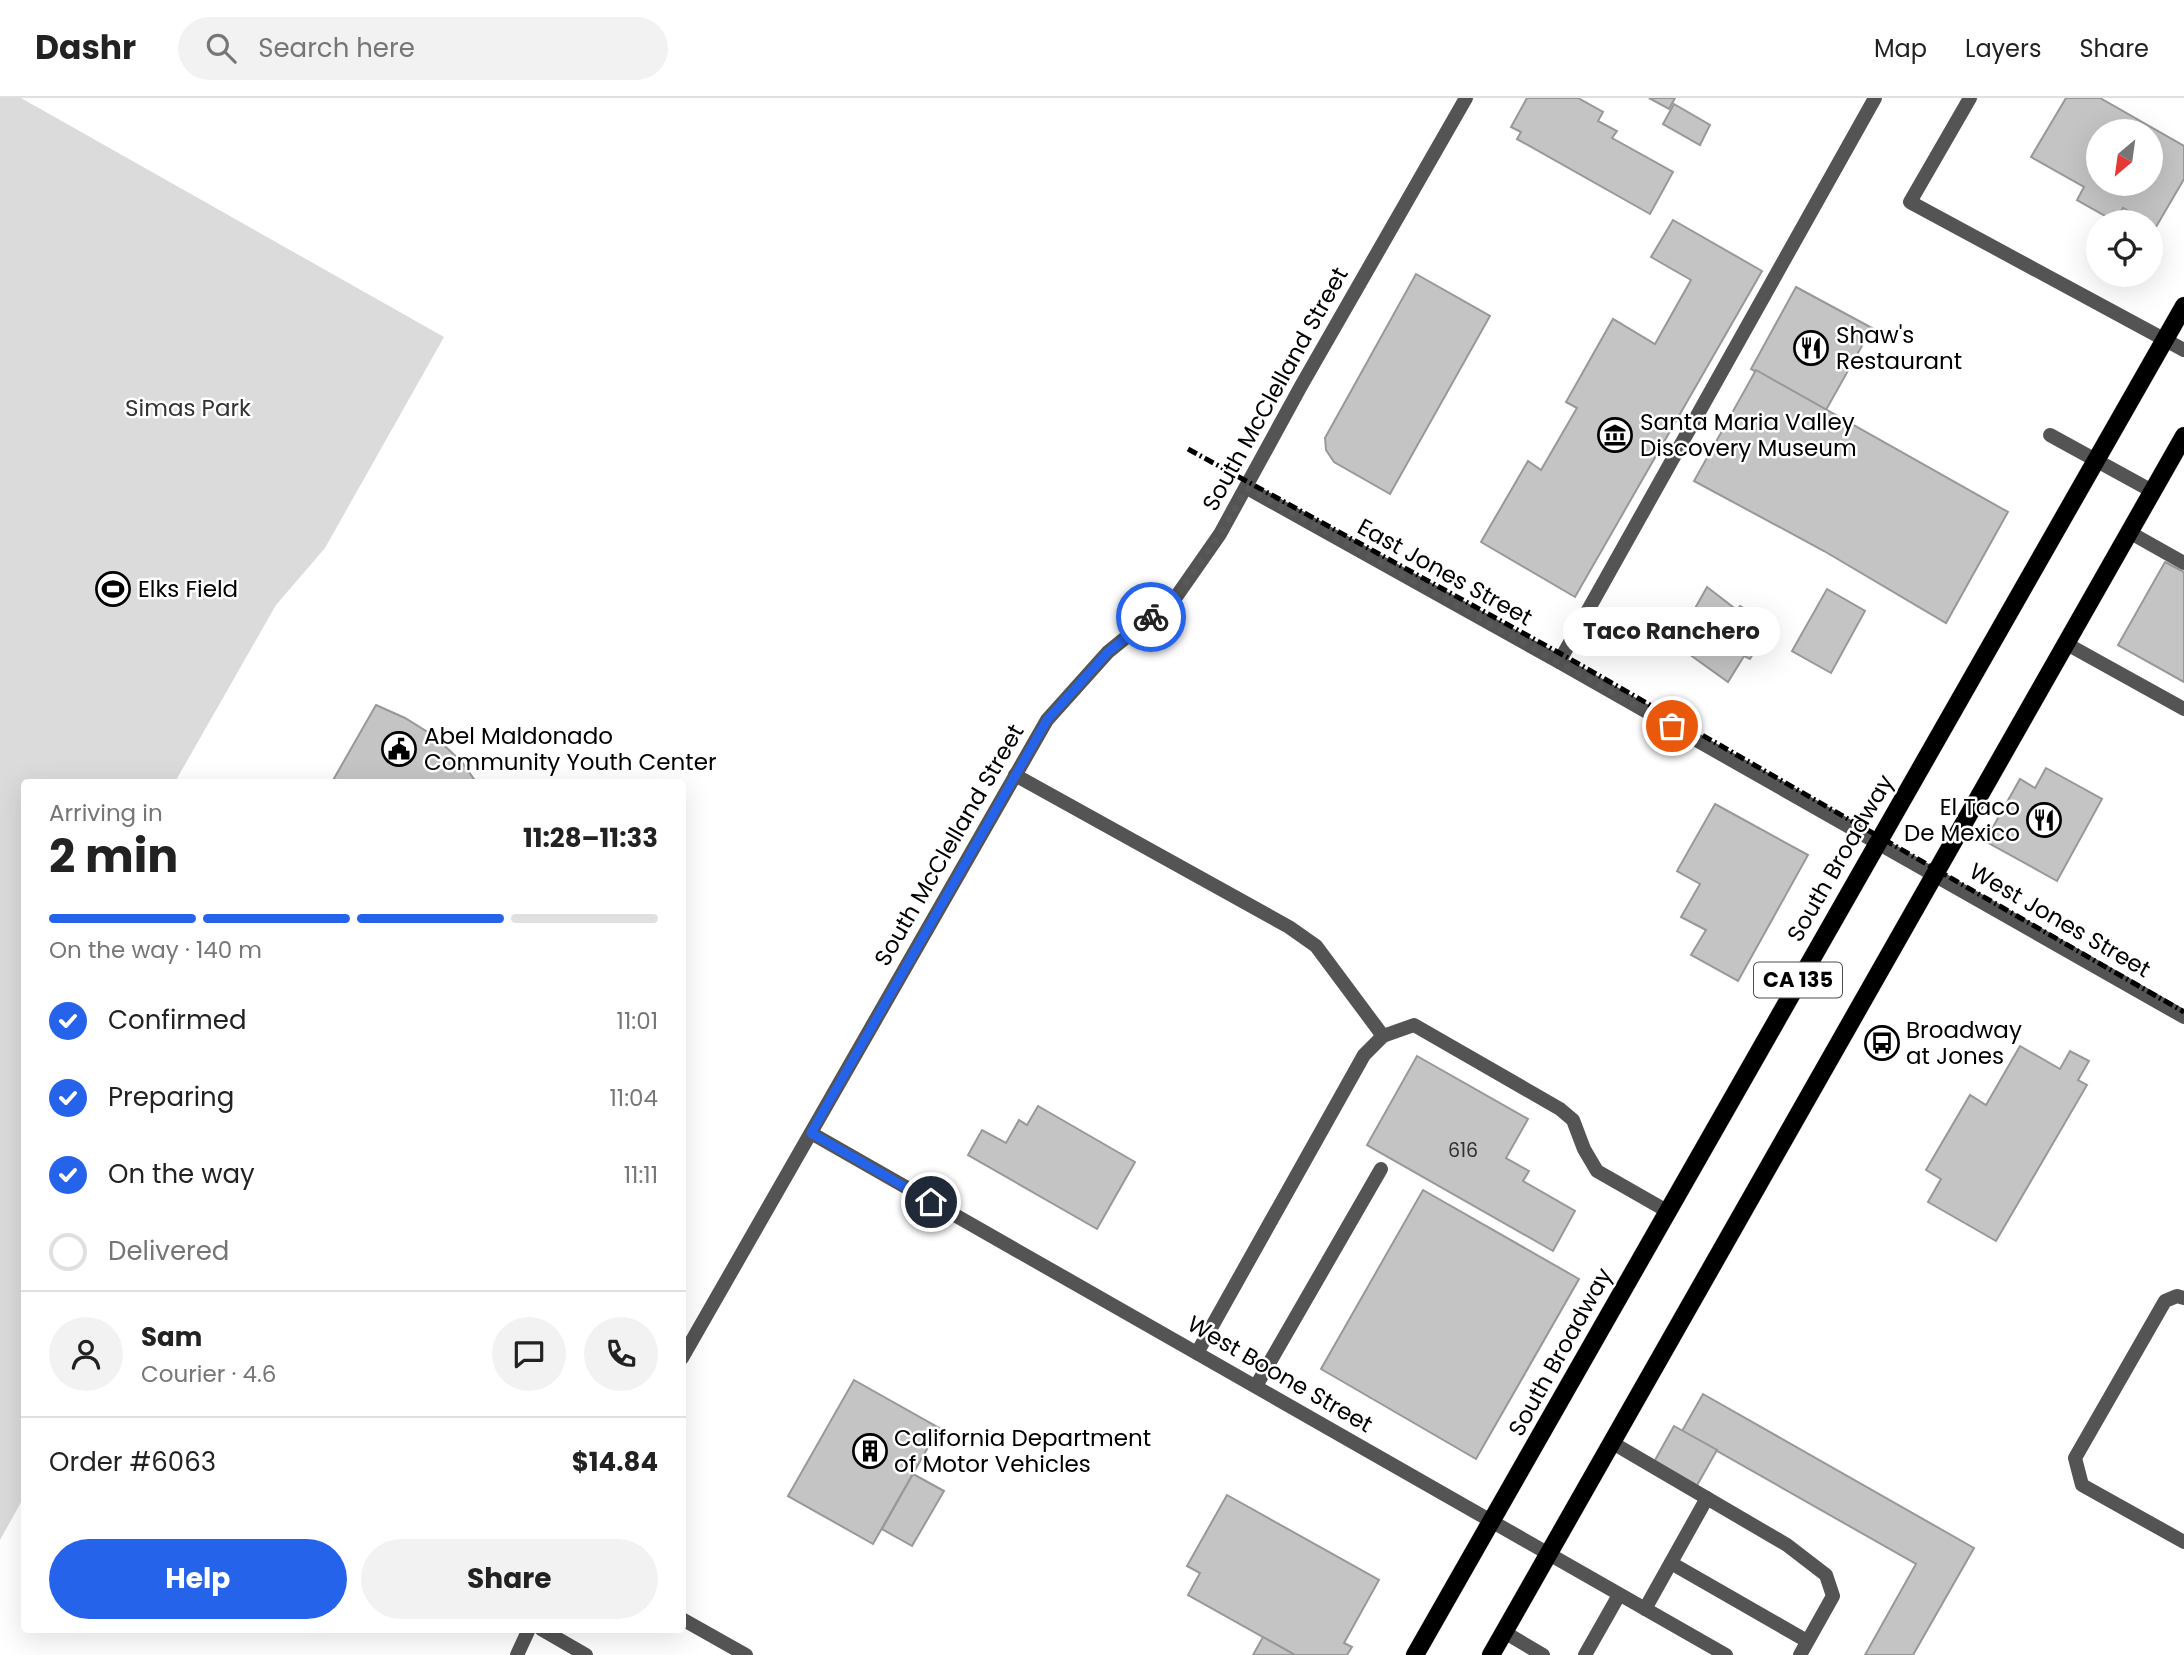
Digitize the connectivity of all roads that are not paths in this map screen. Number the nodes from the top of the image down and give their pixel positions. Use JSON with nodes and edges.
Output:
{"nodes":[{"id":1,"x":1465,"y":98,"type":"edge"},
{"id":2,"x":1875,"y":98,"type":"edge"},
{"id":3,"x":1970,"y":98,"type":"edge"},
{"id":4,"x":2184,"y":306,"type":"edge"},
{"id":5,"x":2165,"y":340,"type":"junction"},
{"id":6,"x":2184,"y":350,"type":"edge"},
{"id":7,"x":2050,"y":435,"type":"dead end"},
{"id":8,"x":2184,"y":436,"type":"edge"},
{"id":9,"x":2096,"y":459,"type":"junction"},
{"id":10,"x":1247,"y":488,"type":"junction"},
{"id":11,"x":2152,"y":491,"type":"junction"},
{"id":12,"x":2129,"y":532,"type":"junction"},
{"id":13,"x":2184,"y":563,"type":"edge"},
{"id":14,"x":2065,"y":643,"type":"junction"},
{"id":15,"x":1559,"y":662,"type":"junction"},
{"id":16,"x":2184,"y":709,"type":"edge"},
{"id":17,"x":1015,"y":775,"type":"junction"},
{"id":18,"x":1877,"y":841,"type":"junction"},
{"id":19,"x":1933,"y":874,"type":"junction"},
{"id":20,"x":2184,"y":1017,"type":"edge"},
{"id":21,"x":1383,"y":1036,"type":"junction"},
{"id":22,"x":811,"y":1133,"type":"junction"},
{"id":23,"x":1381,"y":1169,"type":"dead end"},
{"id":24,"x":1667,"y":1211,"type":"junction"},
{"id":25,"x":2184,"y":1298,"type":"edge"},
{"id":26,"x":686,"y":1351,"type":"edge"},
{"id":27,"x":1197,"y":1353,"type":"junction"},
{"id":28,"x":1256,"y":1386,"type":"junction"},
{"id":29,"x":1611,"y":1442,"type":"junction"},
{"id":30,"x":1707,"y":1498,"type":"junction"},
{"id":31,"x":1492,"y":1521,"type":"junction"},
{"id":32,"x":2184,"y":1542,"type":"edge"},
{"id":33,"x":1549,"y":1554,"type":"junction"},
{"id":34,"x":1671,"y":1563,"type":"junction"},
{"id":35,"x":1619,"y":1595,"type":"junction"},
{"id":36,"x":1645,"y":1609,"type":"junction"},
{"id":37,"x":686,"y":1621,"type":"edge"},
{"id":38,"x":1504,"y":1632,"type":"junction"},
{"id":39,"x":527,"y":1633,"type":"edge"},
{"id":40,"x":548,"y":1633,"type":"edge"},
{"id":41,"x":1807,"y":1642,"type":"junction"},
{"id":42,"x":517,"y":1655,"type":"edge"},
{"id":43,"x":586,"y":1655,"type":"edge"},
{"id":44,"x":746,"y":1655,"type":"edge"},
{"id":45,"x":1415,"y":1655,"type":"edge"},
{"id":46,"x":1491,"y":1655,"type":"edge"},
{"id":47,"x":1543,"y":1655,"type":"edge"},
{"id":48,"x":1585,"y":1655,"type":"edge"},
{"id":49,"x":1726,"y":1655,"type":"edge"},
{"id":50,"x":1800,"y":1655,"type":"edge"}],
"edges":[{"from":1,"to":10,"type":"street","name":"South McClelland Street"},
{"from":2,"to":15,"type":"street"},
{"from":3,"to":5,"type":"street"},
{"from":4,"to":5,"type":"main road","name":"South Broadway","number":"CA 135"},
{"from":5,"to":6,"type":"street"},
{"from":5,"to":9,"type":"main road","name":"South Broadway","number":"CA 135"},
{"from":7,"to":9,"type":"street"},
{"from":8,"to":11,"type":"main road","number":"CA 135"},
{"from":9,"to":11,"type":"street"},
{"from":9,"to":18,"type":"main road","name":"South Broadway","number":"CA 135"},
{"from":10,"to":15,"type":"street","name":"East Jones Street"},
{"from":10,"to":17,"type":"street","name":"South McClelland Street"},
{"from":11,"to":12,"type":"main road","number":"CA 135"},
{"from":12,"to":13,"type":"street"},
{"from":12,"to":14,"type":"main road","number":"CA 135"},
{"from":14,"to":16,"type":"street"},
{"from":14,"to":19,"type":"main road","number":"CA 135"},
{"from":15,"to":18,"type":"street","name":"East Jones Street"},
{"from":17,"to":21,"type":"street"},
{"from":17,"to":22,"type":"street","name":"South McClelland Street"},
{"from":18,"to":19,"type":"street","name":"West Jones Street"},
{"from":18,"to":24,"type":"main road","name":"South Broadway","number":"CA 135"},
{"from":19,"to":20,"type":"street","name":"West Jones Street"},
{"from":19,"to":29,"type":"main road","number":"CA 135"},
{"from":21,"to":24,"type":"street"},
{"from":21,"to":27,"type":"street"},
{"from":22,"to":26,"type":"street","name":"South McClelland Street"},
{"from":22,"to":27,"type":"street","name":"West Boone Street"},
{"from":23,"to":28,"type":"street"},
{"from":24,"to":31,"type":"main road","name":"South Broadway","number":"CA 135"},
{"from":25,"to":32,"type":"street"},
{"from":27,"to":28,"type":"street","name":"West Boone Street"},
{"from":28,"to":31,"type":"street","name":"West Boone Street"},
{"from":29,"to":30,"type":"street"},
{"from":29,"to":33,"type":"main road","number":"CA 135"},
{"from":30,"to":34,"type":"street"},
{"from":30,"to":41,"type":"street"},
{"from":31,"to":33,"type":"street","name":"West Boone Street"},
{"from":31,"to":45,"type":"main road","name":"South Broadway","number":"CA 135"},
{"from":33,"to":35,"type":"street","name":"West Boone Street"},
{"from":33,"to":38,"type":"main road","number":"CA 135"},
{"from":34,"to":36,"type":"street"},
{"from":34,"to":41,"type":"street"},
{"from":35,"to":36,"type":"street","name":"West Boone Street"},
{"from":35,"to":48,"type":"street"},
{"from":36,"to":49,"type":"street","name":"West Boone Street"},
{"from":37,"to":44,"type":"street"},
{"from":38,"to":46,"type":"main road","number":"CA 135"},
{"from":38,"to":47,"type":"street"},
{"from":39,"to":42,"type":"street"},
{"from":40,"to":43,"type":"street"},
{"from":41,"to":50,"type":"street"}]}
